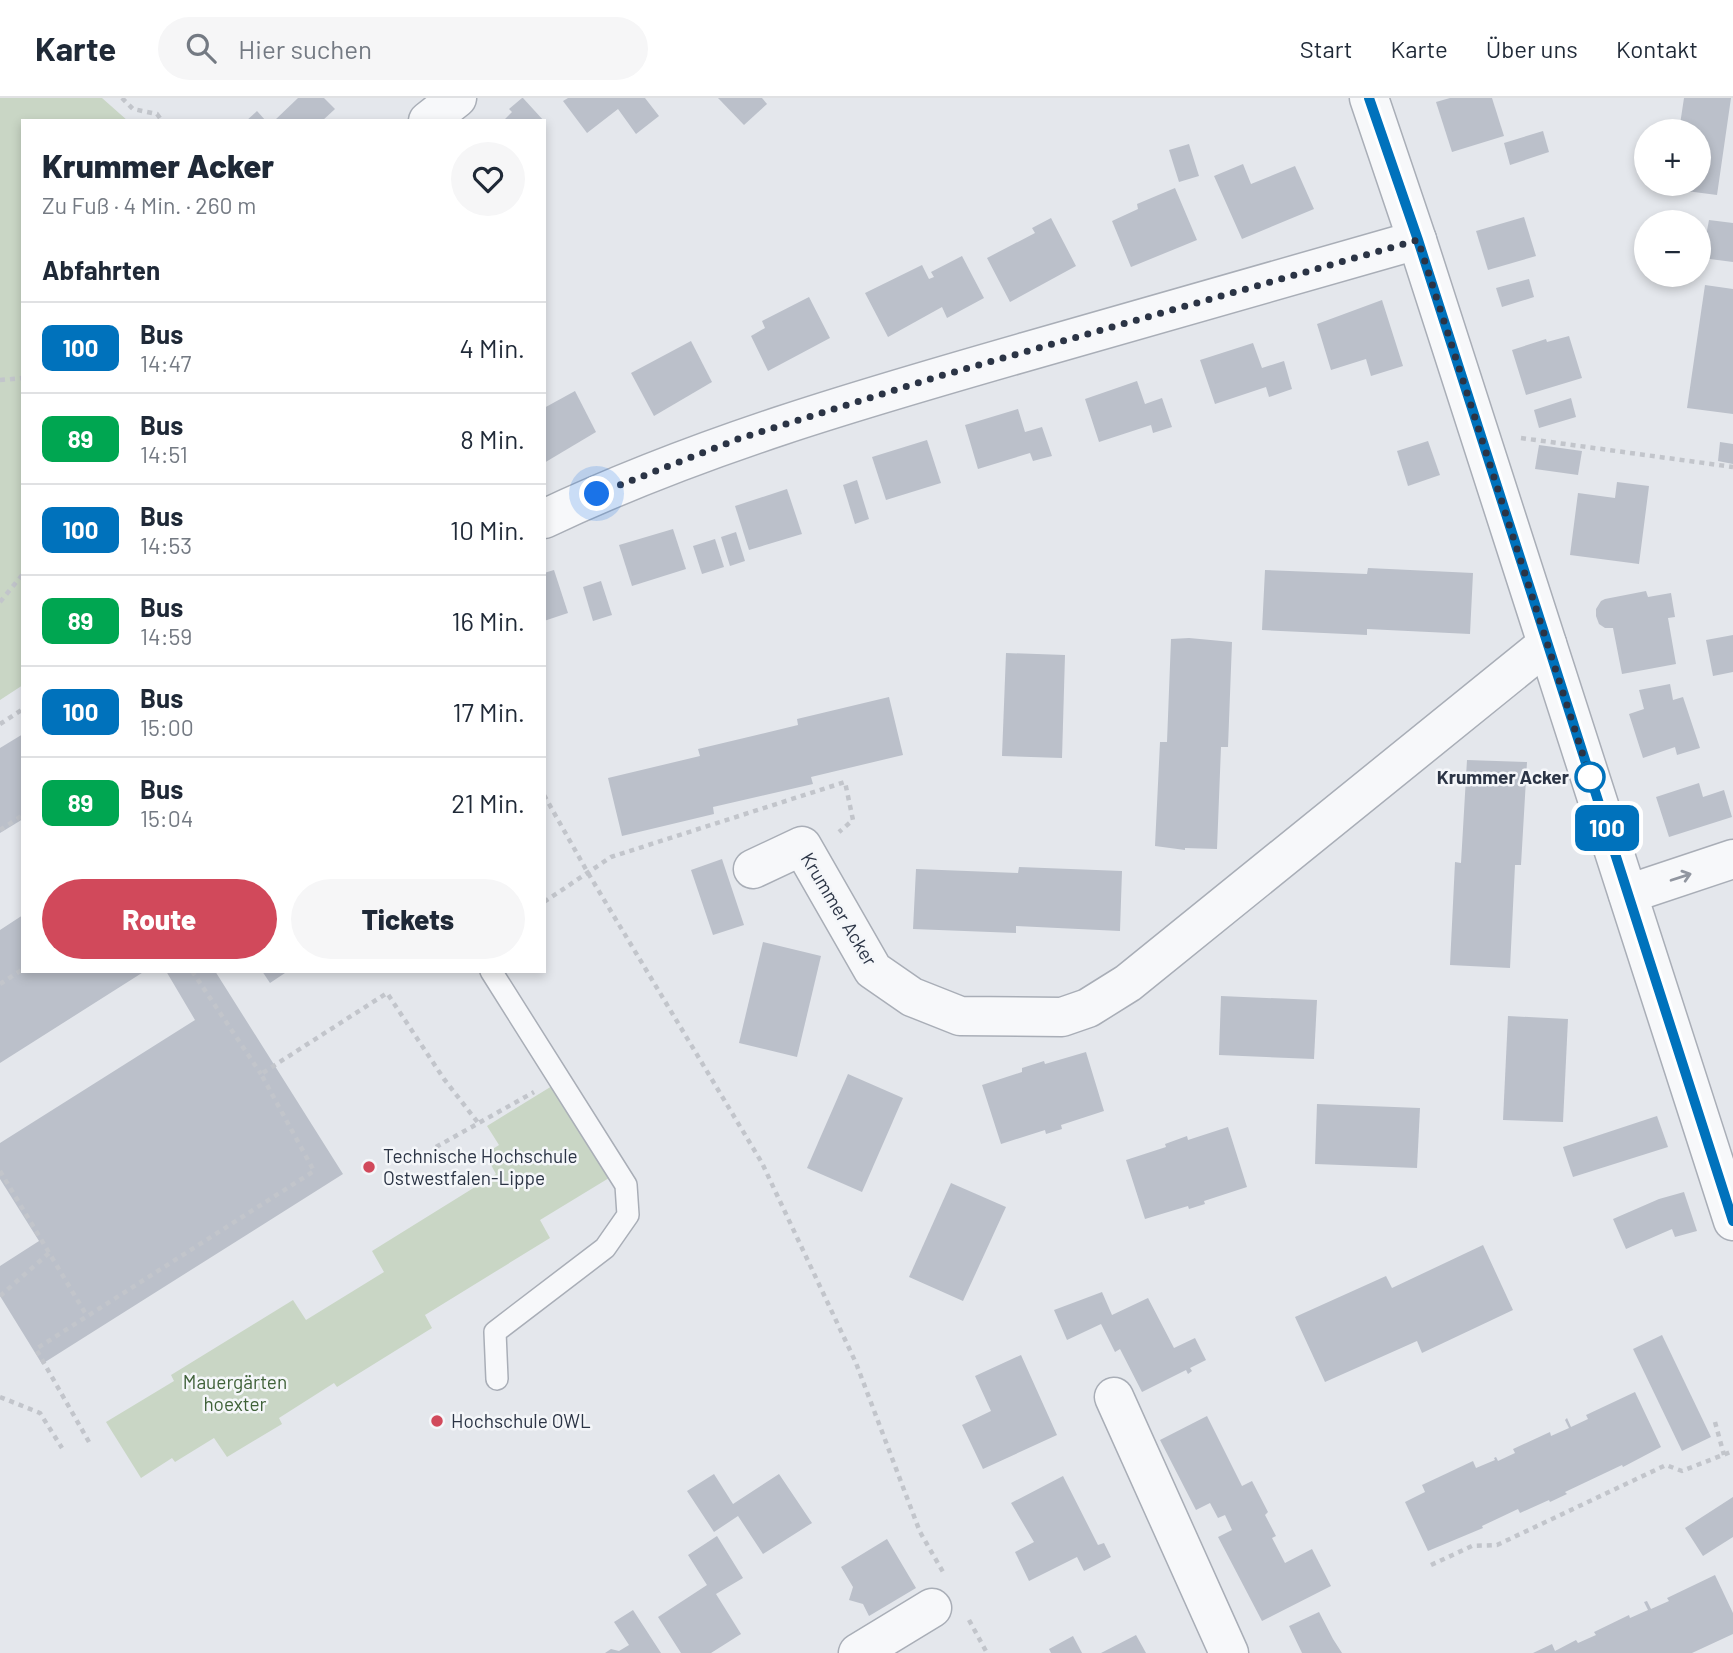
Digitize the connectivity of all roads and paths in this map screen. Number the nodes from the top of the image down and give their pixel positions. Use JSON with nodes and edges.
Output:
{"nodes":[{"id":1,"x":122,"y":98,"type":"edge"},
{"id":2,"x":457,"y":98,"type":"edge"},
{"id":3,"x":1369,"y":98,"type":"edge"},
{"id":4,"x":161,"y":119,"type":"edge"},
{"id":5,"x":431,"y":119,"type":"edge"},
{"id":6,"x":1418,"y":240,"type":"junction"},
{"id":7,"x":21,"y":378,"type":"edge"},
{"id":8,"x":0,"y":380,"type":"edge"},
{"id":9,"x":1479,"y":432,"type":"junction"},
{"id":10,"x":1733,"y":467,"type":"edge"},
{"id":11,"x":546,"y":518,"type":"edge"},
{"id":12,"x":21,"y":576,"type":"edge"},
{"id":13,"x":0,"y":602,"type":"edge"},
{"id":14,"x":1546,"y":644,"type":"junction"},
{"id":15,"x":21,"y":710,"type":"edge"},
{"id":16,"x":0,"y":724,"type":"edge"},
{"id":17,"x":546,"y":799,"type":"edge"},
{"id":18,"x":21,"y":816,"type":"edge"},
{"id":19,"x":0,"y":830,"type":"edge"},
{"id":20,"x":843,"y":830,"type":"dead end"},
{"id":21,"x":1733,"y":859,"type":"edge"},
{"id":22,"x":753,"y":869,"type":"dead end"},
{"id":23,"x":588,"y":873,"type":"junction"},
{"id":24,"x":1628,"y":894,"type":"junction"},
{"id":25,"x":546,"y":901,"type":"edge"},
{"id":26,"x":21,"y":970,"type":"edge"},
{"id":27,"x":193,"y":973,"type":"edge"},
{"id":28,"x":492,"y":973,"type":"edge"},
{"id":29,"x":0,"y":984,"type":"edge"},
{"id":30,"x":261,"y":1074,"type":"junction"},
{"id":31,"x":559,"y":1077,"type":"junction"},
{"id":32,"x":479,"y":1124,"type":"junction"},
{"id":33,"x":436,"y":1147,"type":"dead end"},
{"id":34,"x":0,"y":1171,"type":"edge"},
{"id":35,"x":1733,"y":1221,"type":"edge"},
{"id":36,"x":49,"y":1253,"type":"junction"},
{"id":37,"x":0,"y":1296,"type":"edge"},
{"id":38,"x":87,"y":1316,"type":"junction"},
{"id":39,"x":497,"y":1380,"type":"dead end"},
{"id":40,"x":0,"y":1397,"type":"edge"},
{"id":41,"x":1114,"y":1398,"type":"dead end"},
{"id":42,"x":1715,"y":1422,"type":"dead end"},
{"id":43,"x":89,"y":1442,"type":"dead end"},
{"id":44,"x":62,"y":1448,"type":"dead end"},
{"id":45,"x":1733,"y":1451,"type":"edge"},
{"id":46,"x":1724,"y":1455,"type":"junction"},
{"id":47,"x":1430,"y":1565,"type":"dead end"},
{"id":48,"x":949,"y":1602,"type":"junction"},
{"id":49,"x":858,"y":1653,"type":"edge"},
{"id":50,"x":987,"y":1653,"type":"edge"},
{"id":51,"x":1229,"y":1653,"type":"edge"}],
"edges":[{"from":1,"to":4,"type":"path"},
{"from":2,"to":5,"type":"street"},
{"from":3,"to":6,"type":"street"},
{"from":6,"to":9,"type":"street"},
{"from":6,"to":11,"type":"street"},
{"from":7,"to":8,"type":"path"},
{"from":9,"to":10,"type":"path"},
{"from":9,"to":14,"type":"street"},
{"from":12,"to":13,"type":"path"},
{"from":14,"to":22,"type":"street","name":"Krummer Acker"},
{"from":14,"to":24,"type":"street"},
{"from":15,"to":16,"type":"path"},
{"from":17,"to":23,"type":"path"},
{"from":18,"to":19,"type":"path"},
{"from":20,"to":23,"type":"path"},
{"from":24,"to":21,"type":"street","one_way":true},
{"from":23,"to":25,"type":"path"},
{"from":23,"to":48,"type":"path"},
{"from":24,"to":35,"type":"street"},
{"from":26,"to":29,"type":"path"},
{"from":27,"to":30,"type":"path"},
{"from":28,"to":31,"type":"lane"},
{"from":30,"to":32,"type":"path"},
{"from":30,"to":38,"type":"path"},
{"from":31,"to":32,"type":"path"},
{"from":31,"to":39,"type":"lane"},
{"from":32,"to":33,"type":"path"},
{"from":34,"to":36,"type":"path"},
{"from":36,"to":37,"type":"path"},
{"from":36,"to":38,"type":"path"},
{"from":38,"to":43,"type":"path"},
{"from":40,"to":44,"type":"path"},
{"from":41,"to":51,"type":"street"},
{"from":42,"to":46,"type":"path"},
{"from":45,"to":46,"type":"path"},
{"from":46,"to":47,"type":"path"},
{"from":48,"to":49,"type":"street"},
{"from":48,"to":50,"type":"path"}]}
